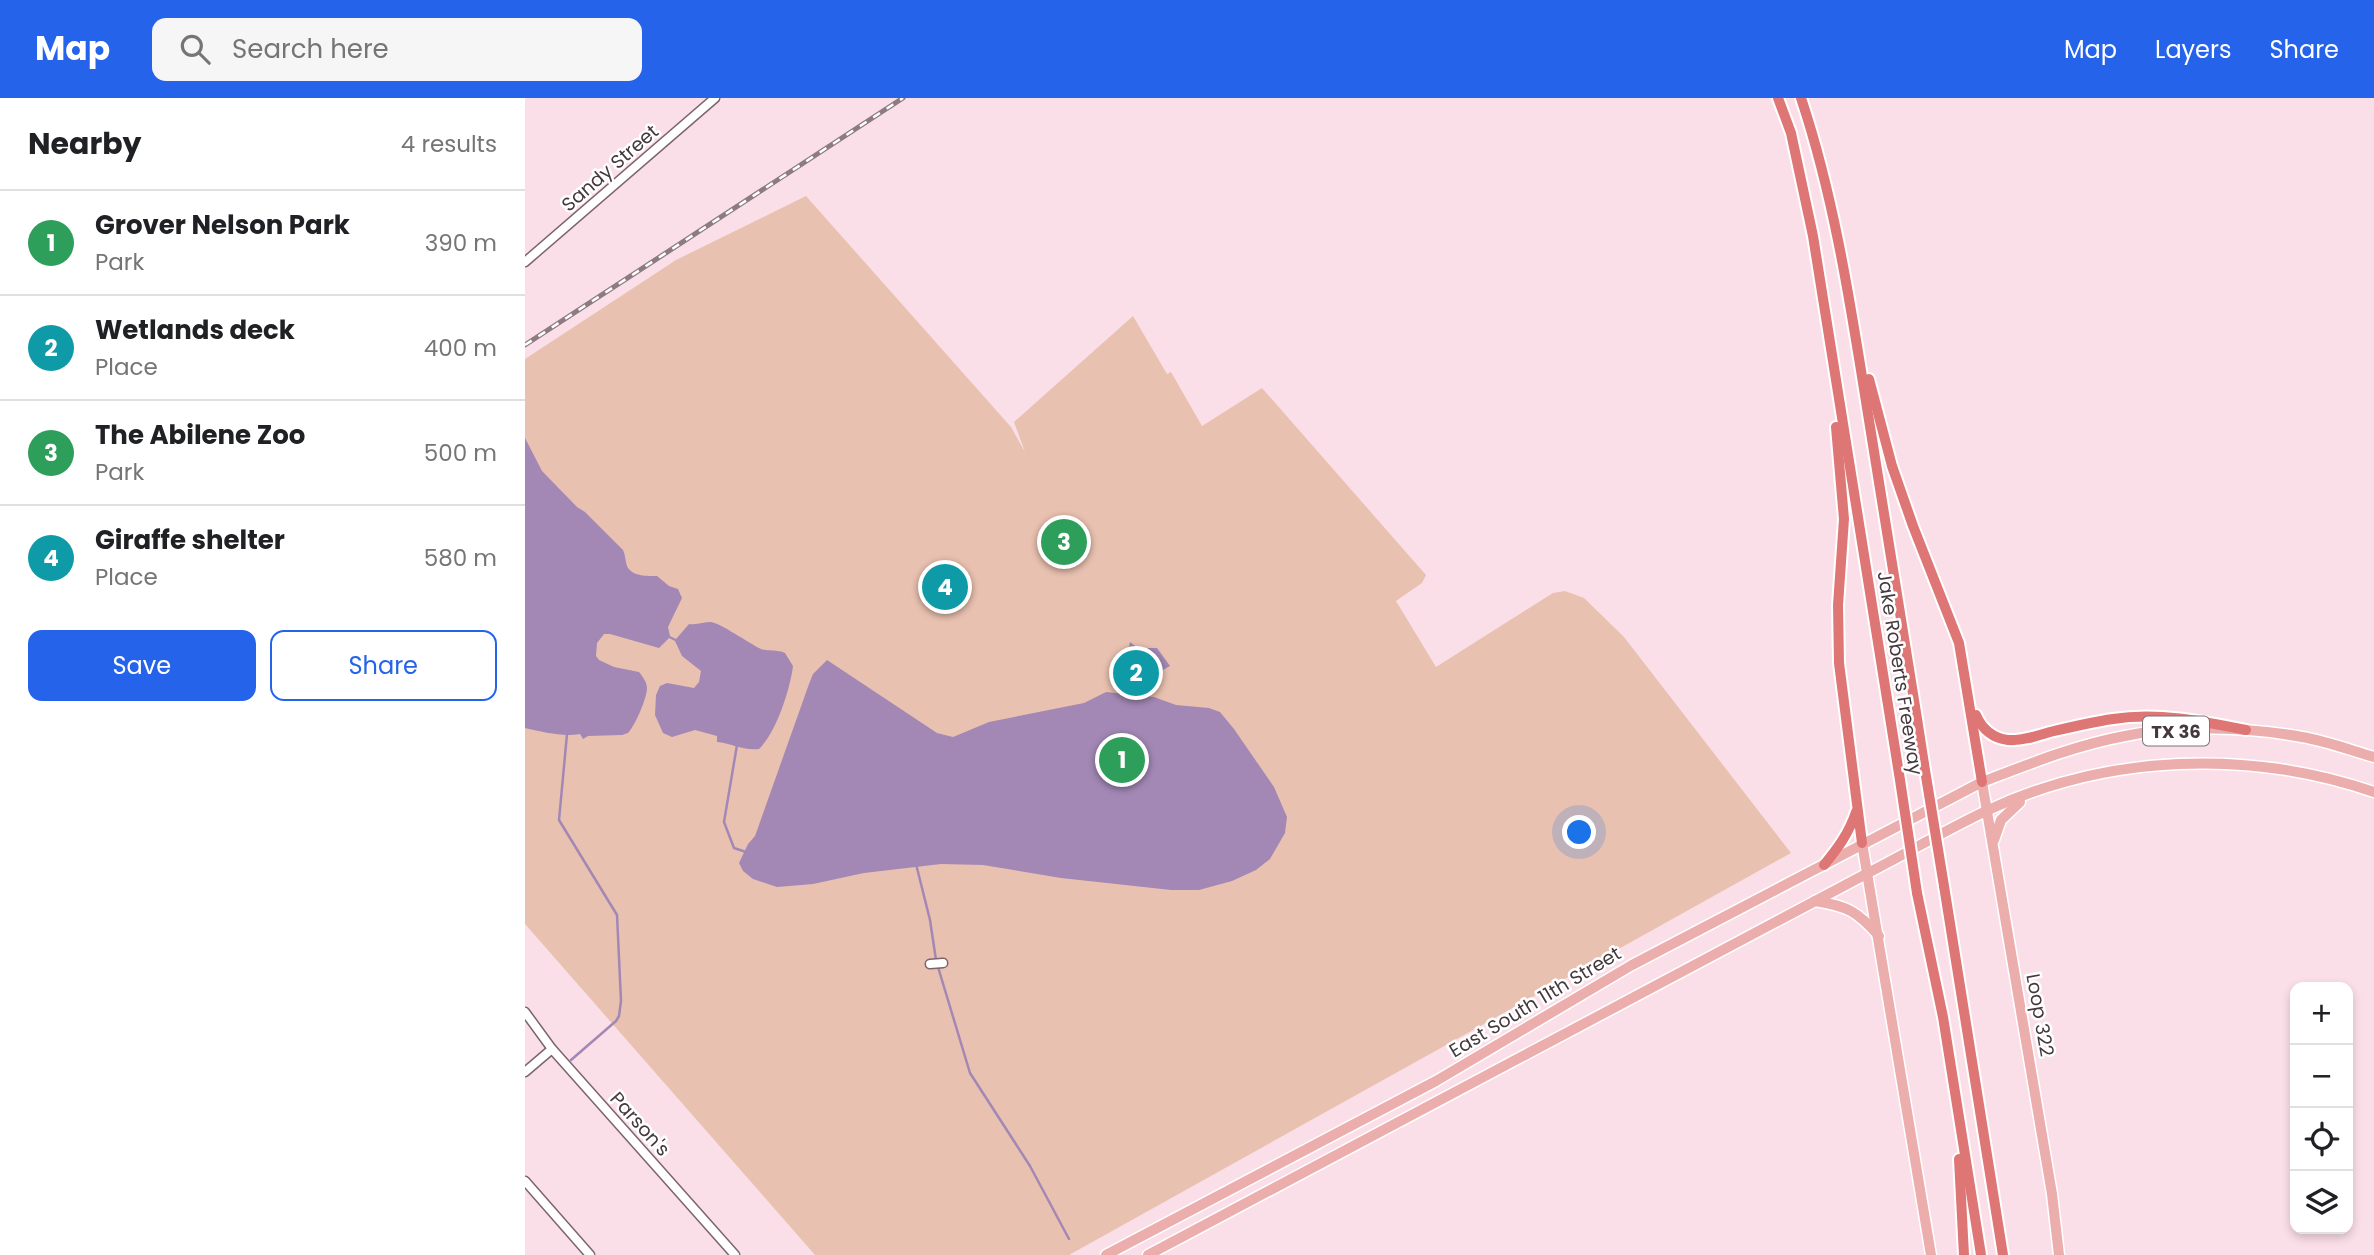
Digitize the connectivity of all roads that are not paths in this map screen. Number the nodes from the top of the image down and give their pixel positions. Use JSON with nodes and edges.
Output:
{"nodes":[{"id":1,"x":715,"y":98,"type":"edge"},
{"id":2,"x":1778,"y":98,"type":"edge"},
{"id":3,"x":1801,"y":98,"type":"edge"},
{"id":4,"x":525,"y":262,"type":"edge"},
{"id":5,"x":1852,"y":316,"type":"junction"},
{"id":6,"x":1829,"y":341,"type":"junction"},
{"id":7,"x":1971,"y":704,"type":"junction"},
{"id":8,"x":2246,"y":730,"type":"junction"},
{"id":9,"x":2374,"y":757,"type":"edge"},
{"id":10,"x":1982,"y":782,"type":"junction"},
{"id":11,"x":2374,"y":792,"type":"edge"},
{"id":12,"x":2032,"y":794,"type":"junction"},
{"id":13,"x":1857,"y":810,"type":"junction"},
{"id":14,"x":1987,"y":811,"type":"junction"},
{"id":15,"x":1863,"y":843,"type":"junction"},
{"id":16,"x":1993,"y":848,"type":"junction"},
{"id":17,"x":1824,"y":865,"type":"junction"},
{"id":18,"x":1868,"y":873,"type":"junction"},
{"id":19,"x":1815,"y":901,"type":"junction"},
{"id":20,"x":1879,"y":936,"type":"junction"},
{"id":21,"x":943,"y":963,"type":"dead end"},
{"id":22,"x":930,"y":964,"type":"dead end"},
{"id":23,"x":525,"y":1012,"type":"edge"},
{"id":24,"x":552,"y":1049,"type":"junction"},
{"id":25,"x":525,"y":1072,"type":"edge"},
{"id":26,"x":1956,"y":1107,"type":"junction"},
{"id":27,"x":525,"y":1181,"type":"edge"},
{"id":28,"x":590,"y":1255,"type":"edge"},
{"id":29,"x":735,"y":1255,"type":"edge"},
{"id":30,"x":1106,"y":1255,"type":"edge"},
{"id":31,"x":1148,"y":1255,"type":"edge"},
{"id":32,"x":1931,"y":1255,"type":"edge"},
{"id":33,"x":1964,"y":1255,"type":"edge"},
{"id":34,"x":1981,"y":1255,"type":"edge"},
{"id":35,"x":2003,"y":1255,"type":"edge"},
{"id":36,"x":2059,"y":1255,"type":"edge"}],
"edges":[{"from":1,"to":4,"type":"street","name":"Sandy Street"},
{"from":2,"to":6,"type":"highway","name":"Jake Roberts Freeway"},
{"from":3,"to":5,"type":"highway","name":"Jake Roberts Freeway"},
{"from":5,"to":7,"type":"highway"},
{"from":5,"to":35,"type":"highway","name":"Jake Roberts Freeway","bridge":true},
{"from":6,"to":13,"type":"highway"},
{"from":6,"to":26,"type":"highway","name":"Jake Roberts Freeway","bridge":true},
{"from":7,"to":8,"type":"highway"},
{"from":7,"to":10,"type":"highway"},
{"from":8,"to":9,"type":"main road","number":"TX 36"},
{"from":8,"to":10,"type":"main road","number":"TX 36"},
{"from":10,"to":14,"type":"main road","name":"Loop 322"},
{"from":10,"to":15,"type":"main road","name":"East South 11th Street","number":"TX 36"},
{"from":11,"to":12,"type":"main road","number":"TX 36"},
{"from":12,"to":14,"type":"main road","number":"TX 36"},
{"from":12,"to":16,"type":"main road"},
{"from":13,"to":15,"type":"highway"},
{"from":13,"to":17,"type":"highway"},
{"from":14,"to":16,"type":"main road","name":"Loop 322"},
{"from":14,"to":18,"type":"main road","name":"East South 11th Street","number":"TX 36"},
{"from":15,"to":17,"type":"main road","name":"East South 11th Street","number":"TX 36"},
{"from":15,"to":18,"type":"main road"},
{"from":16,"to":36,"type":"main road","name":"Loop 322"},
{"from":17,"to":30,"type":"main road","name":"East South 11th Street","number":"TX 36"},
{"from":18,"to":19,"type":"main road","name":"East South 11th Street","number":"TX 36"},
{"from":18,"to":20,"type":"main road"},
{"from":19,"to":20,"type":"main road"},
{"from":19,"to":31,"type":"main road","name":"East South 11th Street","number":"TX 36"},
{"from":20,"to":32,"type":"main road"},
{"from":21,"to":22,"type":"street"},
{"from":23,"to":24,"type":"street","name":"Parson's"},
{"from":24,"to":25,"type":"street"},
{"from":24,"to":29,"type":"street","name":"Parson's"},
{"from":26,"to":33,"type":"highway"},
{"from":26,"to":34,"type":"highway","name":"Jake Roberts Freeway"},
{"from":27,"to":28,"type":"street"}]}
